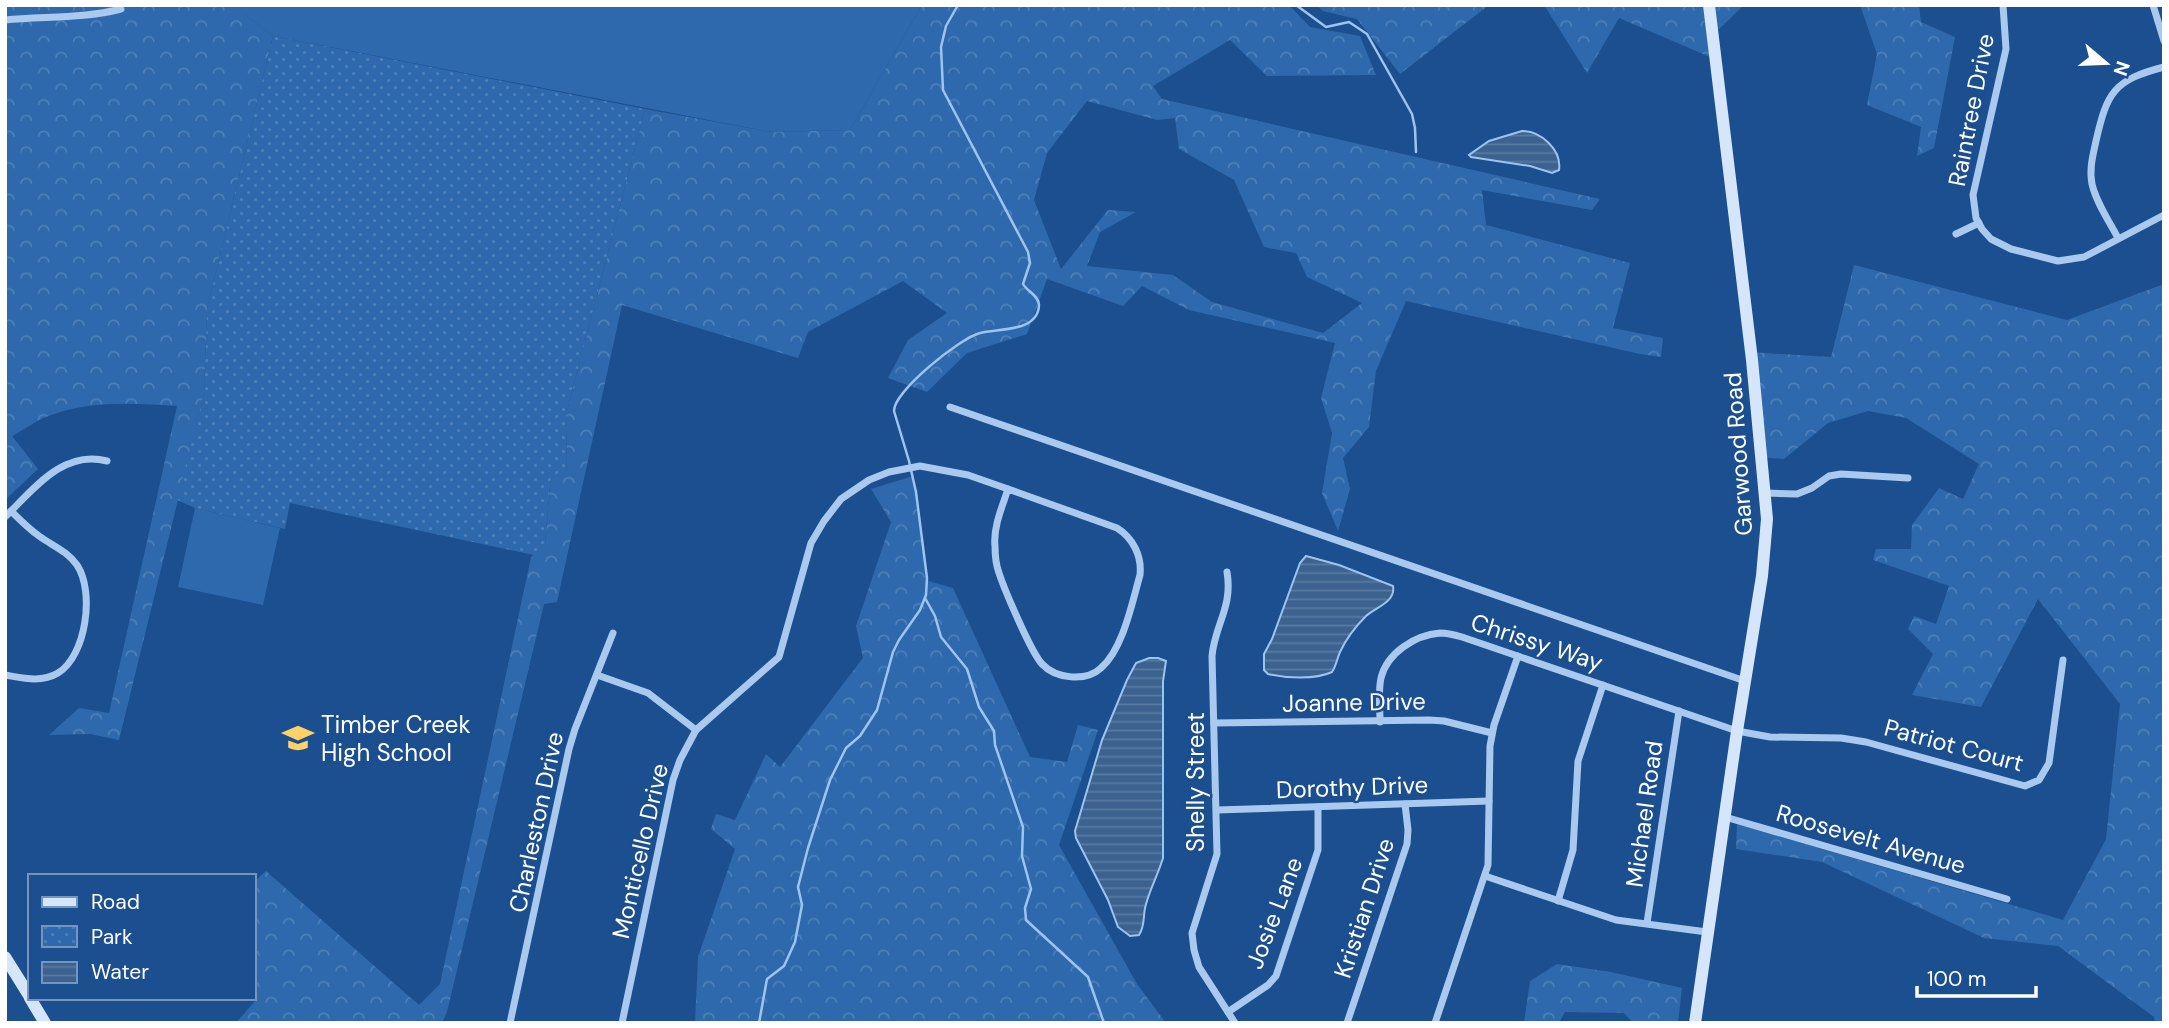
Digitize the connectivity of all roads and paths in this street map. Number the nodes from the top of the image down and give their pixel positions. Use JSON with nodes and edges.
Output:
{"nodes":[{"id":1,"x":1709,"y":5,"type":"edge"},
{"id":2,"x":2003,"y":5,"type":"edge"},
{"id":3,"x":2153,"y":5,"type":"edge"},
{"id":4,"x":121,"y":9,"type":"dead end"},
{"id":5,"x":5,"y":20,"type":"edge"},
{"id":6,"x":2164,"y":41,"type":"edge"},
{"id":7,"x":2164,"y":67,"type":"edge"},
{"id":8,"x":2164,"y":215,"type":"edge"},
{"id":9,"x":1979,"y":223,"type":"junction"},
{"id":10,"x":1956,"y":234,"type":"dead end"},
{"id":11,"x":2118,"y":238,"type":"junction"},
{"id":12,"x":950,"y":407,"type":"dead end"},
{"id":13,"x":107,"y":461,"type":"dead end"},
{"id":14,"x":1908,"y":478,"type":"dead end"},
{"id":15,"x":1008,"y":489,"type":"junction"},
{"id":16,"x":1765,"y":493,"type":"junction"},
{"id":17,"x":8,"y":514,"type":"edge"},
{"id":18,"x":1227,"y":572,"type":"dead end"},
{"id":19,"x":613,"y":633,"type":"dead end"},
{"id":20,"x":1518,"y":656,"type":"junction"},
{"id":21,"x":2063,"y":660,"type":"dead end"},
{"id":22,"x":5,"y":675,"type":"edge"},
{"id":23,"x":597,"y":675,"type":"junction"},
{"id":24,"x":1745,"y":681,"type":"junction"},
{"id":25,"x":1603,"y":685,"type":"junction"},
{"id":26,"x":1679,"y":711,"type":"junction"},
{"id":27,"x":1380,"y":722,"type":"junction"},
{"id":28,"x":1214,"y":723,"type":"junction"},
{"id":29,"x":696,"y":730,"type":"junction"},
{"id":30,"x":1737,"y":731,"type":"junction"},
{"id":31,"x":1492,"y":733,"type":"junction"},
{"id":32,"x":1489,"y":801,"type":"junction"},
{"id":33,"x":1405,"y":804,"type":"junction"},
{"id":34,"x":1318,"y":807,"type":"junction"},
{"id":35,"x":1217,"y":810,"type":"junction"},
{"id":36,"x":1725,"y":817,"type":"junction"},
{"id":37,"x":1485,"y":876,"type":"junction"},
{"id":38,"x":2007,"y":899,"type":"dead end"},
{"id":39,"x":1558,"y":901,"type":"junction"},
{"id":40,"x":1647,"y":923,"type":"junction"},
{"id":41,"x":1707,"y":932,"type":"junction"},
{"id":42,"x":5,"y":957,"type":"edge"},
{"id":43,"x":28,"y":995,"type":"edge"},
{"id":44,"x":31,"y":1000,"type":"edge"},
{"id":45,"x":1228,"y":1012,"type":"junction"},
{"id":46,"x":1436,"y":1022,"type":"edge"},
{"id":47,"x":45,"y":1023,"type":"edge"},
{"id":48,"x":510,"y":1023,"type":"edge"},
{"id":49,"x":622,"y":1023,"type":"edge"},
{"id":50,"x":1235,"y":1023,"type":"edge"},
{"id":51,"x":1348,"y":1023,"type":"edge"},
{"id":52,"x":1695,"y":1023,"type":"edge"}],
"edges":[{"from":1,"to":16,"type":"street","name":"Garwood Road"},
{"from":2,"to":9,"type":"street","name":"Raintree Drive"},
{"from":3,"to":6,"type":"street"},
{"from":4,"to":5,"type":"street"},
{"from":7,"to":11,"type":"street"},
{"from":8,"to":11,"type":"street","name":"Raintree Drive"},
{"from":9,"to":10,"type":"street"},
{"from":9,"to":11,"type":"street","name":"Raintree Drive"},
{"from":12,"to":24,"type":"street"},
{"from":13,"to":17,"type":"street"},
{"from":14,"to":16,"type":"street"},
{"from":15,"to":15,"type":"street","name":"Monticello Drive"},
{"from":15,"to":29,"type":"street","name":"Monticello Drive"},
{"from":16,"to":24,"type":"street","name":"Garwood Road"},
{"from":17,"to":22,"type":"street"},
{"from":18,"to":28,"type":"street","name":"Shelly Street"},
{"from":19,"to":23,"type":"street","name":"Charleston Drive"},
{"from":20,"to":25,"type":"street","name":"Chrissy Way"},
{"from":20,"to":27,"type":"street","name":"Chrissy Way"},
{"from":20,"to":31,"type":"street"},
{"from":21,"to":30,"type":"street","name":"Patriot Court"},
{"from":23,"to":29,"type":"street"},
{"from":23,"to":48,"type":"street","name":"Charleston Drive"},
{"from":24,"to":30,"type":"street","name":"Garwood Road"},
{"from":25,"to":26,"type":"street","name":"Chrissy Way"},
{"from":25,"to":39,"type":"street"},
{"from":26,"to":30,"type":"street","name":"Chrissy Way"},
{"from":26,"to":40,"type":"street","name":"Michael Road"},
{"from":27,"to":28,"type":"street","name":"Joanne Drive"},
{"from":27,"to":31,"type":"street","name":"Joanne Drive"},
{"from":28,"to":35,"type":"street","name":"Shelly Street"},
{"from":29,"to":49,"type":"street","name":"Monticello Drive"},
{"from":30,"to":36,"type":"street","name":"Garwood Road"},
{"from":31,"to":32,"type":"street"},
{"from":32,"to":33,"type":"street","name":"Dorothy Drive"},
{"from":32,"to":37,"type":"street"},
{"from":33,"to":34,"type":"street","name":"Dorothy Drive"},
{"from":33,"to":51,"type":"street","name":"Kristian Drive"},
{"from":34,"to":35,"type":"street","name":"Dorothy Drive"},
{"from":34,"to":45,"type":"street","name":"Josie Lane"},
{"from":35,"to":45,"type":"street","name":"Shelly Street"},
{"from":36,"to":38,"type":"street","name":"Roosevelt Avenue"},
{"from":36,"to":41,"type":"street","name":"Garwood Road"},
{"from":37,"to":39,"type":"street"},
{"from":37,"to":46,"type":"street"},
{"from":39,"to":40,"type":"street"},
{"from":40,"to":41,"type":"street"},
{"from":41,"to":52,"type":"street","name":"Garwood Road"},
{"from":42,"to":43,"type":"street"},
{"from":44,"to":47,"type":"street"},
{"from":45,"to":50,"type":"street","name":"Shelly Street"}]}
